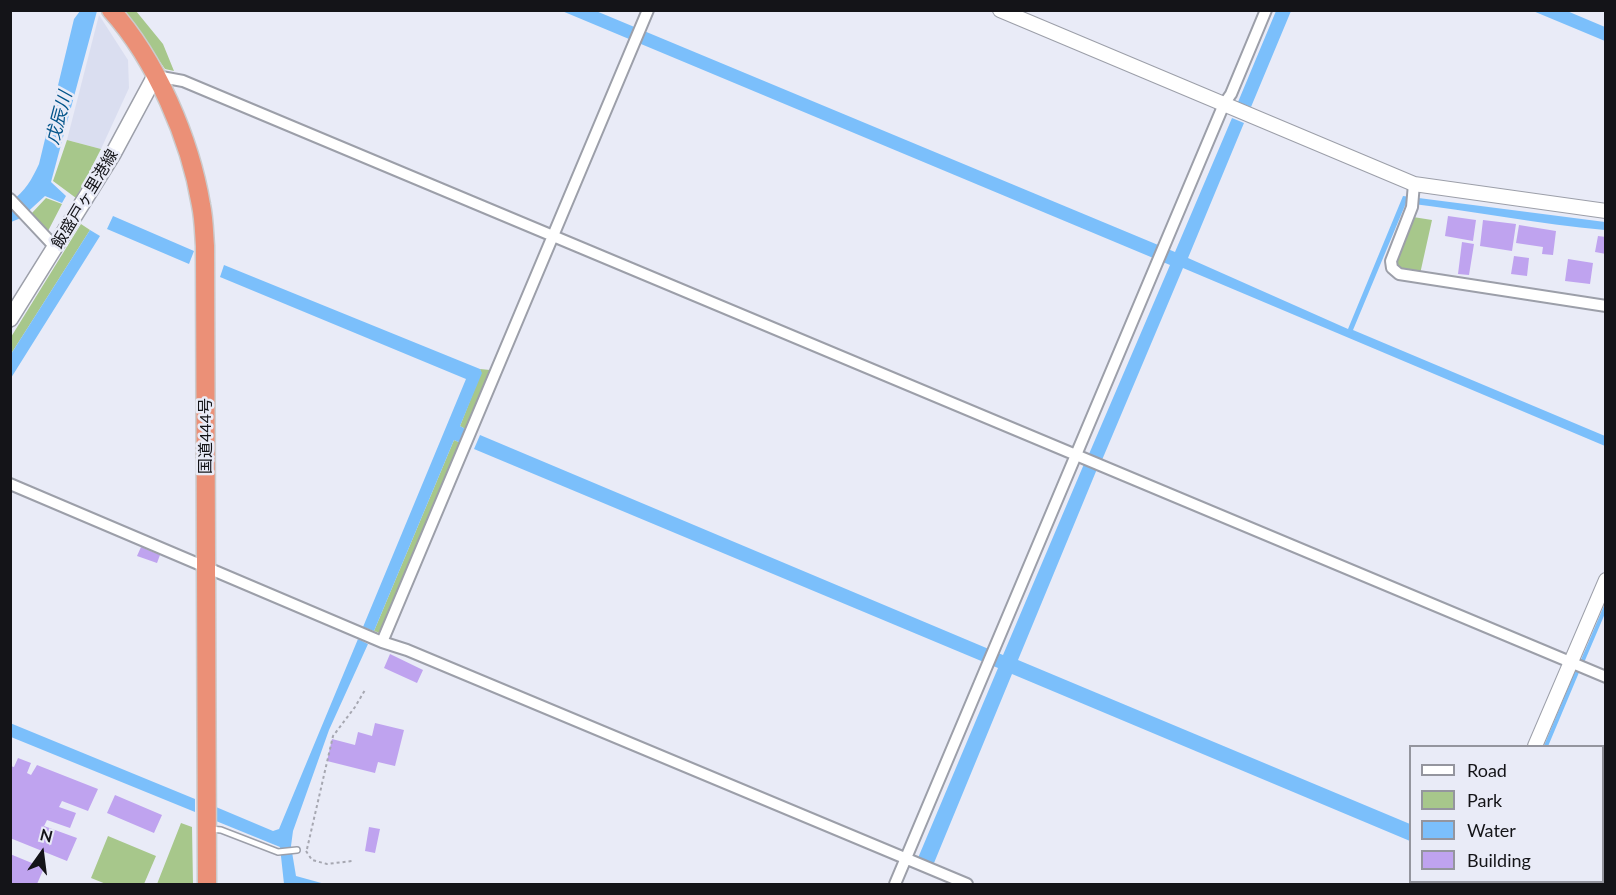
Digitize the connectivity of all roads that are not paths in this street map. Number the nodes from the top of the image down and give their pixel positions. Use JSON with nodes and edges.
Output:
{"nodes":[{"id":1,"x":648,"y":10,"type":"edge"},
{"id":2,"x":1000,"y":10,"type":"edge"},
{"id":3,"x":1266,"y":10,"type":"edge"},
{"id":4,"x":112,"y":12,"type":"edge"},
{"id":5,"x":155,"y":76,"type":"junction"},
{"id":6,"x":1224,"y":104,"type":"junction"},
{"id":7,"x":1414,"y":189,"type":"junction"},
{"id":8,"x":10,"y":200,"type":"edge"},
{"id":9,"x":1605,"y":211,"type":"edge"},
{"id":10,"x":553,"y":237,"type":"junction"},
{"id":11,"x":56,"y":248,"type":"junction"},
{"id":12,"x":1605,"y":306,"type":"edge"},
{"id":13,"x":10,"y":320,"type":"edge"},
{"id":14,"x":1076,"y":455,"type":"junction"},
{"id":15,"x":10,"y":484,"type":"edge"},
{"id":16,"x":206,"y":569,"type":"junction"},
{"id":17,"x":1605,"y":580,"type":"edge"},
{"id":18,"x":382,"y":642,"type":"junction"},
{"id":19,"x":1570,"y":662,"type":"junction"},
{"id":20,"x":1605,"y":677,"type":"edge"},
{"id":21,"x":1536,"y":745,"type":"edge"},
{"id":22,"x":207,"y":828,"type":"junction"},
{"id":23,"x":297,"y":850,"type":"road end"},
{"id":24,"x":906,"y":858,"type":"junction"},
{"id":25,"x":207,"y":885,"type":"edge"},
{"id":26,"x":895,"y":885,"type":"edge"},
{"id":27,"x":968,"y":885,"type":"edge"}],
"edges":[{"from":1,"to":10,"type":"street"},
{"from":2,"to":6,"type":"street"},
{"from":3,"to":6,"type":"street"},
{"from":4,"to":5,"type":"highway","name":"国道444号"},
{"from":5,"to":10,"type":"street"},
{"from":5,"to":11,"type":"main road","name":"飯盛戸ヶ里港線"},
{"from":5,"to":16,"type":"highway","name":"国道444号"},
{"from":6,"to":7,"type":"street"},
{"from":6,"to":14,"type":"street"},
{"from":7,"to":9,"type":"street"},
{"from":7,"to":12,"type":"street"},
{"from":8,"to":11,"type":"street"},
{"from":10,"to":14,"type":"street"},
{"from":10,"to":18,"type":"street"},
{"from":11,"to":13,"type":"main road","name":"飯盛戸ヶ里港線"},
{"from":14,"to":19,"type":"street"},
{"from":14,"to":24,"type":"street"},
{"from":15,"to":16,"type":"street"},
{"from":16,"to":18,"type":"street"},
{"from":16,"to":22,"type":"highway","name":"国道444号"},
{"from":17,"to":19,"type":"street"},
{"from":18,"to":24,"type":"street"},
{"from":19,"to":20,"type":"street"},
{"from":19,"to":21,"type":"street"},
{"from":22,"to":23,"type":"lane"},
{"from":22,"to":25,"type":"highway","name":"国道444号"},
{"from":24,"to":26,"type":"street"},
{"from":24,"to":27,"type":"street"}]}
